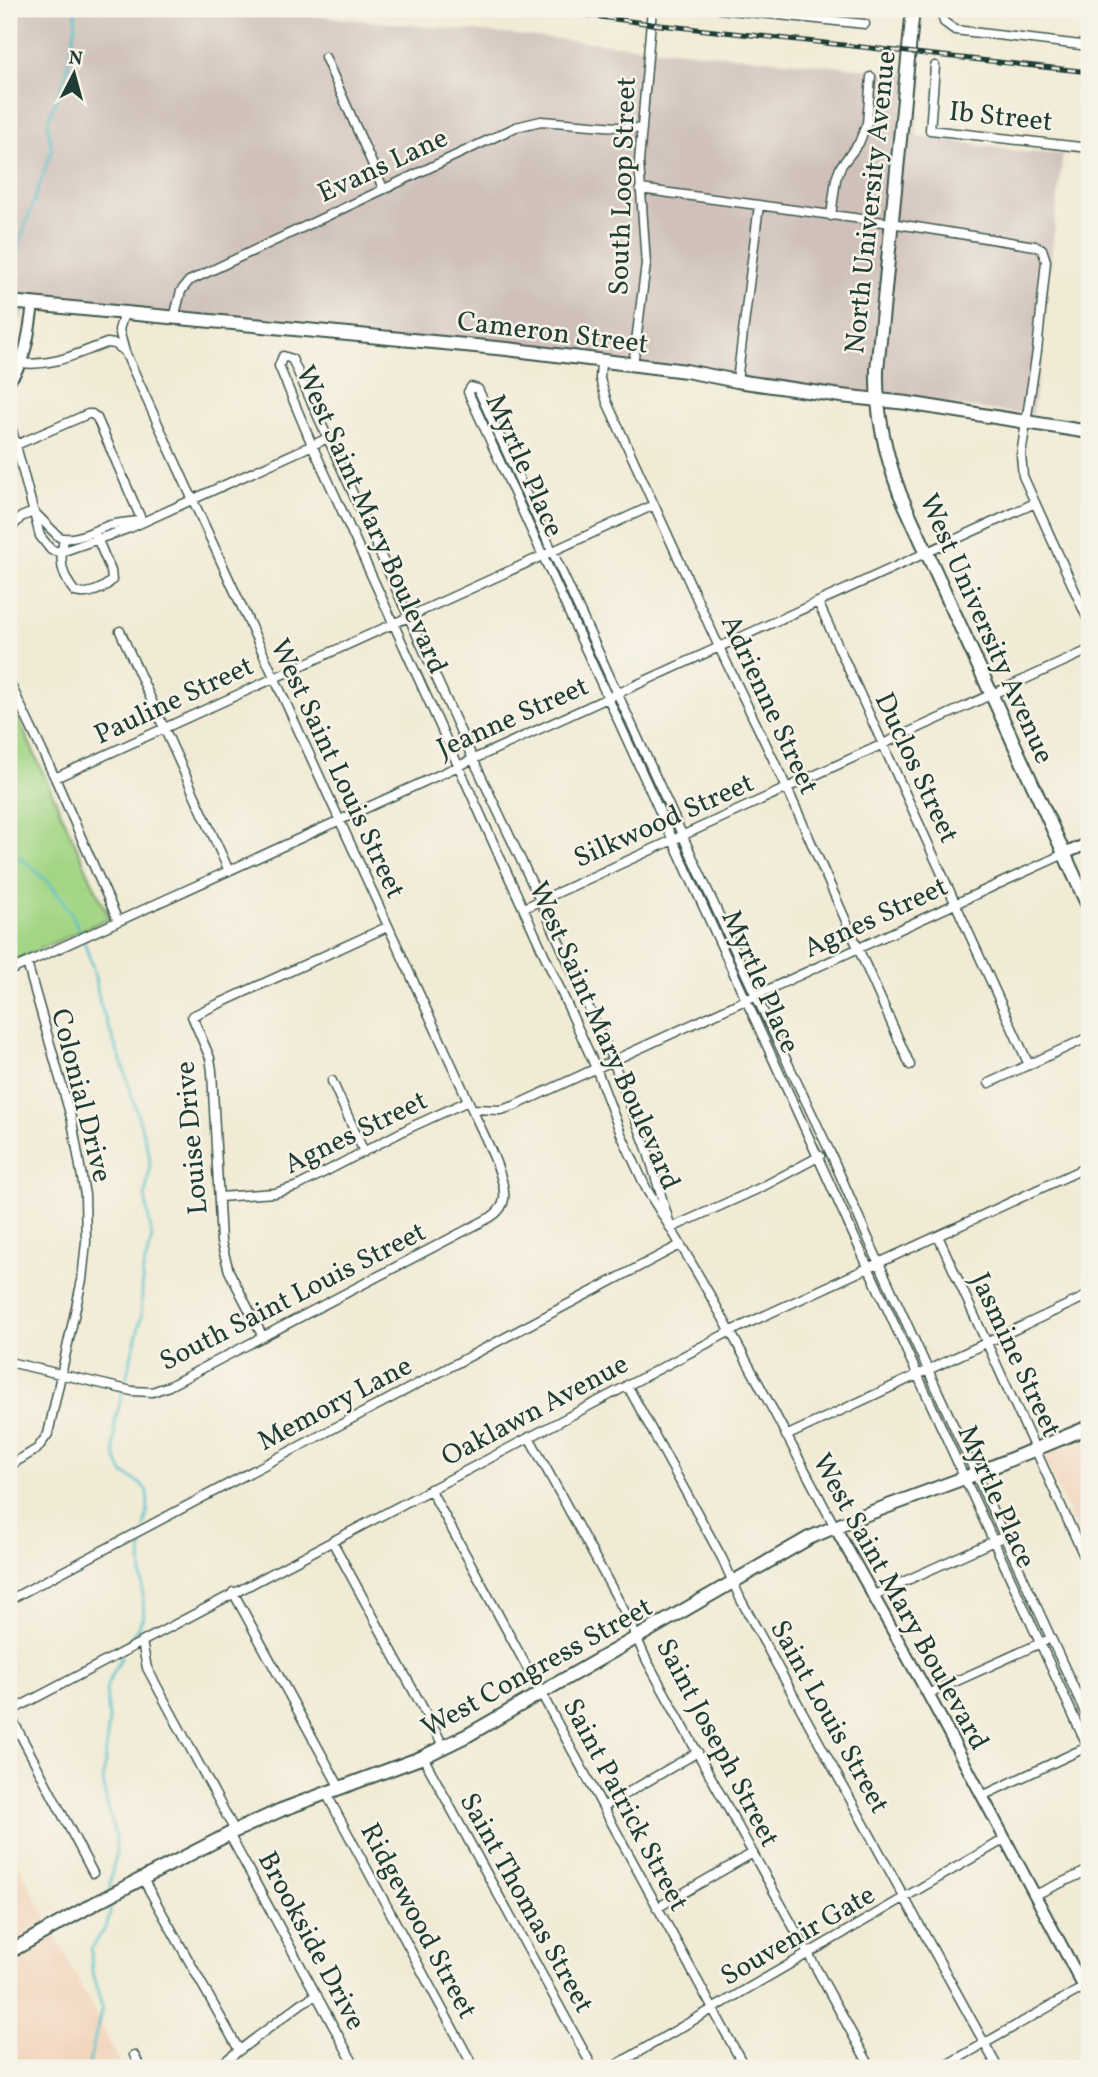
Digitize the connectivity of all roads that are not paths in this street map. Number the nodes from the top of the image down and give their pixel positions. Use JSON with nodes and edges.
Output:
{"nodes":[{"id":1,"x":653,"y":9,"type":"edge"},
{"id":2,"x":720,"y":9,"type":"edge"},
{"id":3,"x":913,"y":9,"type":"edge"},
{"id":4,"x":941,"y":9,"type":"edge"},
{"id":5,"x":770,"y":11,"type":"edge"},
{"id":6,"x":865,"y":24,"type":"dead end"},
{"id":7,"x":1089,"y":46,"type":"edge"},
{"id":8,"x":325,"y":57,"type":"dead end"},
{"id":9,"x":935,"y":66,"type":"dead end"},
{"id":10,"x":872,"y":77,"type":"dead end"},
{"id":11,"x":642,"y":129,"type":"junction"},
{"id":12,"x":1089,"y":148,"type":"edge"},
{"id":13,"x":383,"y":188,"type":"junction"},
{"id":14,"x":640,"y":189,"type":"junction"},
{"id":15,"x":759,"y":205,"type":"junction"},
{"id":16,"x":831,"y":216,"type":"junction"},
{"id":17,"x":891,"y":223,"type":"junction"},
{"id":18,"x":9,"y":302,"type":"edge"},
{"id":19,"x":33,"y":304,"type":"junction"},
{"id":20,"x":124,"y":313,"type":"junction"},
{"id":21,"x":174,"y":318,"type":"junction"},
{"id":22,"x":125,"y":352,"type":"junction"},
{"id":23,"x":601,"y":361,"type":"junction"},
{"id":24,"x":21,"y":363,"type":"junction"},
{"id":25,"x":633,"y":365,"type":"junction"},
{"id":26,"x":9,"y":382,"type":"edge"},
{"id":27,"x":737,"y":382,"type":"junction"},
{"id":28,"x":877,"y":400,"type":"junction"},
{"id":29,"x":9,"y":422,"type":"edge"},
{"id":30,"x":1026,"y":422,"type":"junction"},
{"id":31,"x":1089,"y":432,"type":"edge"},
{"id":32,"x":328,"y":438,"type":"junction"},
{"id":33,"x":16,"y":445,"type":"junction"},
{"id":34,"x":312,"y":445,"type":"junction"},
{"id":35,"x":192,"y":500,"type":"junction"},
{"id":36,"x":1035,"y":502,"type":"junction"},
{"id":37,"x":654,"y":505,"type":"junction"},
{"id":38,"x":33,"y":512,"type":"junction"},
{"id":39,"x":142,"y":521,"type":"junction"},
{"id":40,"x":9,"y":531,"type":"edge"},
{"id":41,"x":94,"y":531,"type":"junction"},
{"id":42,"x":64,"y":539,"type":"junction"},
{"id":43,"x":98,"y":540,"type":"junction"},
{"id":44,"x":553,"y":550,"type":"junction"},
{"id":45,"x":61,"y":552,"type":"junction"},
{"id":46,"x":927,"y":552,"type":"junction"},
{"id":47,"x":542,"y":555,"type":"junction"},
{"id":48,"x":818,"y":602,"type":"junction"},
{"id":49,"x":409,"y":616,"type":"junction"},
{"id":50,"x":394,"y":622,"type":"junction"},
{"id":51,"x":1089,"y":622,"type":"edge"},
{"id":52,"x":120,"y":632,"type":"dead end"},
{"id":53,"x":719,"y":647,"type":"junction"},
{"id":54,"x":1089,"y":650,"type":"edge"},
{"id":55,"x":274,"y":678,"type":"junction"},
{"id":56,"x":9,"y":681,"type":"edge"},
{"id":57,"x":618,"y":693,"type":"junction"},
{"id":58,"x":991,"y":694,"type":"junction"},
{"id":59,"x":606,"y":699,"type":"junction"},
{"id":60,"x":163,"y":728,"type":"junction"},
{"id":61,"x":883,"y":744,"type":"junction"},
{"id":62,"x":472,"y":759,"type":"junction"},
{"id":63,"x":458,"y":766,"type":"junction"},
{"id":64,"x":55,"y":778,"type":"junction"},
{"id":65,"x":787,"y":788,"type":"junction"},
{"id":66,"x":339,"y":821,"type":"junction"},
{"id":67,"x":684,"y":835,"type":"junction"},
{"id":68,"x":673,"y":839,"type":"junction"},
{"id":69,"x":1089,"y":843,"type":"edge"},
{"id":70,"x":1064,"y":854,"type":"junction"},
{"id":71,"x":229,"y":871,"type":"junction"},
{"id":72,"x":540,"y":900,"type":"junction"},
{"id":73,"x":956,"y":904,"type":"junction"},
{"id":74,"x":524,"y":908,"type":"junction"},
{"id":75,"x":1089,"y":908,"type":"edge"},
{"id":76,"x":118,"y":922,"type":"junction"},
{"id":77,"x":387,"y":927,"type":"junction"},
{"id":78,"x":858,"y":949,"type":"junction"},
{"id":79,"x":27,"y":963,"type":"junction"},
{"id":80,"x":9,"y":971,"type":"edge"},
{"id":81,"x":756,"y":996,"type":"junction"},
{"id":82,"x":745,"y":1001,"type":"junction"},
{"id":83,"x":1089,"y":1037,"type":"edge"},
{"id":84,"x":612,"y":1061,"type":"junction"},
{"id":85,"x":910,"y":1065,"type":"dead end"},
{"id":86,"x":1029,"y":1065,"type":"junction"},
{"id":87,"x":596,"y":1069,"type":"junction"},
{"id":88,"x":332,"y":1081,"type":"dead end"},
{"id":89,"x":989,"y":1083,"type":"dead end"},
{"id":90,"x":470,"y":1105,"type":"junction"},
{"id":91,"x":364,"y":1152,"type":"junction"},
{"id":92,"x":830,"y":1152,"type":"junction"},
{"id":93,"x":818,"y":1157,"type":"junction"},
{"id":94,"x":1089,"y":1166,"type":"edge"},
{"id":95,"x":219,"y":1198,"type":"junction"},
{"id":96,"x":503,"y":1203,"type":"joint"},
{"id":97,"x":671,"y":1228,"type":"junction"},
{"id":98,"x":937,"y":1236,"type":"junction"},
{"id":99,"x":680,"y":1245,"type":"junction"},
{"id":100,"x":879,"y":1263,"type":"junction"},
{"id":101,"x":869,"y":1268,"type":"junction"},
{"id":102,"x":1089,"y":1295,"type":"edge"},
{"id":103,"x":729,"y":1332,"type":"junction"},
{"id":104,"x":262,"y":1337,"type":"junction"},
{"id":105,"x":987,"y":1342,"type":"junction"},
{"id":106,"x":9,"y":1362,"type":"edge"},
{"id":107,"x":928,"y":1369,"type":"junction"},
{"id":108,"x":62,"y":1374,"type":"junction"},
{"id":109,"x":917,"y":1375,"type":"junction"},
{"id":110,"x":627,"y":1385,"type":"junction"},
{"id":111,"x":1089,"y":1427,"type":"edge"},
{"id":112,"x":786,"y":1436,"type":"junction"},
{"id":113,"x":529,"y":1437,"type":"junction"},
{"id":114,"x":1035,"y":1449,"type":"junction"},
{"id":115,"x":9,"y":1466,"type":"edge"},
{"id":116,"x":970,"y":1476,"type":"junction"},
{"id":117,"x":430,"y":1489,"type":"junction"},
{"id":118,"x":835,"y":1527,"type":"junction"},
{"id":119,"x":1005,"y":1536,"type":"junction"},
{"id":120,"x":332,"y":1541,"type":"junction"},
{"id":121,"x":993,"y":1542,"type":"junction"},
{"id":122,"x":1089,"y":1567,"type":"edge"},
{"id":123,"x":734,"y":1582,"type":"junction"},
{"id":124,"x":233,"y":1592,"type":"junction"},
{"id":125,"x":872,"y":1596,"type":"junction"},
{"id":126,"x":9,"y":1600,"type":"edge"},
{"id":127,"x":637,"y":1638,"type":"junction"},
{"id":128,"x":1051,"y":1638,"type":"junction"},
{"id":129,"x":142,"y":1642,"type":"junction"},
{"id":130,"x":1040,"y":1643,"type":"junction"},
{"id":131,"x":541,"y":1693,"type":"junction"},
{"id":132,"x":928,"y":1695,"type":"junction"},
{"id":133,"x":9,"y":1712,"type":"edge"},
{"id":134,"x":1089,"y":1721,"type":"edge"},
{"id":135,"x":444,"y":1747,"type":"junction"},
{"id":136,"x":1089,"y":1748,"type":"edge"},
{"id":137,"x":698,"y":1752,"type":"junction"},
{"id":138,"x":423,"y":1757,"type":"junction"},
{"id":139,"x":340,"y":1788,"type":"junction"},
{"id":140,"x":326,"y":1793,"type":"junction"},
{"id":141,"x":982,"y":1796,"type":"junction"},
{"id":142,"x":603,"y":1807,"type":"junction"},
{"id":143,"x":232,"y":1832,"type":"junction"},
{"id":144,"x":1005,"y":1839,"type":"junction"},
{"id":145,"x":753,"y":1853,"type":"junction"},
{"id":146,"x":1089,"y":1870,"type":"edge"},
{"id":147,"x":93,"y":1873,"type":"dead end"},
{"id":148,"x":143,"y":1879,"type":"junction"},
{"id":149,"x":1035,"y":1895,"type":"junction"},
{"id":150,"x":905,"y":1898,"type":"junction"},
{"id":151,"x":657,"y":1908,"type":"junction"},
{"id":152,"x":9,"y":1952,"type":"edge"},
{"id":153,"x":809,"y":1953,"type":"junction"},
{"id":154,"x":1086,"y":1992,"type":"edge"},
{"id":155,"x":317,"y":1995,"type":"junction"},
{"id":156,"x":713,"y":2009,"type":"junction"},
{"id":157,"x":984,"y":2043,"type":"junction"},
{"id":158,"x":239,"y":2050,"type":"junction"},
{"id":159,"x":134,"y":2055,"type":"dead end"},
{"id":160,"x":141,"y":2068,"type":"edge"},
{"id":161,"x":215,"y":2068,"type":"edge"},
{"id":162,"x":356,"y":2068,"type":"edge"},
{"id":163,"x":474,"y":2068,"type":"edge"},
{"id":164,"x":593,"y":2068,"type":"edge"},
{"id":165,"x":613,"y":2068,"type":"edge"},
{"id":166,"x":745,"y":2068,"type":"edge"},
{"id":167,"x":872,"y":2068,"type":"edge"},
{"id":168,"x":941,"y":2068,"type":"edge"},
{"id":169,"x":998,"y":2068,"type":"edge"}],
"edges":[{"from":1,"to":11,"type":"street","name":"South Loop Street"},
{"from":2,"to":5,"type":"street"},
{"from":3,"to":17,"type":"main road","name":"North University Avenue"},
{"from":4,"to":7,"type":"street"},
{"from":5,"to":6,"type":"street"},
{"from":8,"to":13,"type":"street"},
{"from":9,"to":12,"type":"street","name":"Ib Street"},
{"from":10,"to":16,"type":"street"},
{"from":11,"to":13,"type":"street","name":"Evans Lane"},
{"from":11,"to":14,"type":"street","name":"South Loop Street"},
{"from":13,"to":21,"type":"street","name":"Evans Lane"},
{"from":14,"to":15,"type":"street"},
{"from":14,"to":25,"type":"street","name":"South Loop Street"},
{"from":15,"to":16,"type":"street"},
{"from":15,"to":27,"type":"street"},
{"from":16,"to":17,"type":"street"},
{"from":17,"to":28,"type":"main road","name":"North University Avenue"},
{"from":17,"to":30,"type":"street"},
{"from":18,"to":19,"type":"main road","name":"Cameron Street"},
{"from":19,"to":20,"type":"main road","name":"Cameron Street"},
{"from":19,"to":24,"type":"street"},
{"from":20,"to":21,"type":"main road","name":"Cameron Street"},
{"from":20,"to":22,"type":"street"},
{"from":21,"to":23,"type":"main road","name":"Cameron Street"},
{"from":22,"to":24,"type":"street"},
{"from":22,"to":35,"type":"street","name":"West Saint Louis Street"},
{"from":23,"to":25,"type":"main road","name":"Cameron Street"},
{"from":23,"to":37,"type":"street","name":"Adrienne Street"},
{"from":24,"to":26,"type":"street"},
{"from":25,"to":27,"type":"main road","name":"Cameron Street"},
{"from":27,"to":28,"type":"main road","name":"Cameron Street"},
{"from":28,"to":30,"type":"main road","name":"Cameron Street"},
{"from":28,"to":46,"type":"main road","name":"West University Avenue"},
{"from":29,"to":33,"type":"street"},
{"from":30,"to":31,"type":"main road","name":"Cameron Street"},
{"from":30,"to":36,"type":"street"},
{"from":32,"to":34,"type":"street"},
{"from":32,"to":34,"type":"street","name":"West Saint Mary Boulevard"},
{"from":32,"to":49,"type":"street","name":"West Saint Mary Boulevard"},
{"from":33,"to":38,"type":"street"},
{"from":33,"to":39,"type":"street"},
{"from":34,"to":35,"type":"street"},
{"from":34,"to":50,"type":"street","name":"West Saint Mary Boulevard"},
{"from":35,"to":39,"type":"street"},
{"from":35,"to":55,"type":"street","name":"West Saint Louis Street"},
{"from":36,"to":46,"type":"street","name":"Jeanne Street"},
{"from":36,"to":51,"type":"street"},
{"from":37,"to":44,"type":"street","name":"Pauline Street"},
{"from":37,"to":53,"type":"street","name":"Adrienne Street"},
{"from":38,"to":40,"type":"street"},
{"from":38,"to":42,"type":"street"},
{"from":38,"to":45,"type":"street"},
{"from":39,"to":41,"type":"street"},
{"from":39,"to":43,"type":"street"},
{"from":41,"to":42,"type":"street"},
{"from":41,"to":43,"type":"street"},
{"from":42,"to":45,"type":"street"},
{"from":43,"to":45,"type":"street"},
{"from":43,"to":45,"type":"street"},
{"from":44,"to":47,"type":"street","name":"Pauline Street"},
{"from":44,"to":47,"type":"street","name":"Myrtle Place"},
{"from":44,"to":57,"type":"street","name":"Myrtle Place"},
{"from":46,"to":48,"type":"street","name":"Jeanne Street"},
{"from":46,"to":58,"type":"main road","name":"West University Avenue"},
{"from":47,"to":49,"type":"street","name":"Pauline Street"},
{"from":47,"to":59,"type":"street","name":"Myrtle Place"},
{"from":48,"to":53,"type":"street","name":"Jeanne Street"},
{"from":48,"to":61,"type":"street","name":"Duclos Street"},
{"from":49,"to":50,"type":"street","name":"Pauline Street"},
{"from":49,"to":62,"type":"street","name":"West Saint Mary Boulevard"},
{"from":50,"to":55,"type":"street","name":"Pauline Street"},
{"from":50,"to":63,"type":"street","name":"West Saint Mary Boulevard"},
{"from":52,"to":60,"type":"street"},
{"from":53,"to":57,"type":"street","name":"Jeanne Street"},
{"from":53,"to":65,"type":"street","name":"Adrienne Street"},
{"from":54,"to":58,"type":"street","name":"Silkwood Street"},
{"from":55,"to":60,"type":"street","name":"Pauline Street"},
{"from":55,"to":66,"type":"street","name":"West Saint Louis Street"},
{"from":56,"to":64,"type":"street"},
{"from":57,"to":59,"type":"street","name":"Jeanne Street"},
{"from":57,"to":67,"type":"street","name":"Myrtle Place"},
{"from":58,"to":61,"type":"street","name":"Silkwood Street"},
{"from":58,"to":70,"type":"main road","name":"West University Avenue"},
{"from":59,"to":62,"type":"street","name":"Jeanne Street"},
{"from":59,"to":68,"type":"street","name":"Myrtle Place"},
{"from":60,"to":64,"type":"street","name":"Pauline Street"},
{"from":60,"to":71,"type":"street"},
{"from":61,"to":65,"type":"street","name":"Silkwood Street"},
{"from":61,"to":73,"type":"street","name":"Duclos Street"},
{"from":62,"to":63,"type":"street","name":"Jeanne Street"},
{"from":62,"to":72,"type":"street","name":"West Saint Mary Boulevard"},
{"from":63,"to":66,"type":"street","name":"Jeanne Street"},
{"from":63,"to":74,"type":"street","name":"West Saint Mary Boulevard"},
{"from":64,"to":76,"type":"street"},
{"from":65,"to":67,"type":"street","name":"Silkwood Street"},
{"from":65,"to":78,"type":"street","name":"Adrienne Street"},
{"from":66,"to":71,"type":"street","name":"Jeanne Street"},
{"from":66,"to":77,"type":"street","name":"West Saint Louis Street"},
{"from":67,"to":68,"type":"street","name":"Silkwood Street"},
{"from":67,"to":81,"type":"street","name":"Myrtle Place"},
{"from":68,"to":72,"type":"street","name":"Silkwood Street"},
{"from":68,"to":82,"type":"street","name":"Myrtle Place"},
{"from":69,"to":70,"type":"street"},
{"from":70,"to":73,"type":"street","name":"Agnes Street"},
{"from":70,"to":75,"type":"main road","name":"West University Avenue"},
{"from":71,"to":76,"type":"street","name":"Jeanne Street"},
{"from":72,"to":74,"type":"street","name":"Silkwood Street"},
{"from":72,"to":84,"type":"street","name":"West Saint Mary Boulevard"},
{"from":73,"to":78,"type":"street","name":"Agnes Street"},
{"from":73,"to":86,"type":"street","name":"Duclos Street"},
{"from":74,"to":87,"type":"street","name":"West Saint Mary Boulevard"},
{"from":76,"to":79,"type":"street","name":"Jeanne Street"},
{"from":77,"to":90,"type":"street","name":"West Saint Louis Street"},
{"from":77,"to":95,"type":"street","name":"Louise Drive"},
{"from":78,"to":81,"type":"street","name":"Agnes Street"},
{"from":78,"to":85,"type":"street","name":"Adrienne Street"},
{"from":79,"to":80,"type":"street","name":"Jeanne Street"},
{"from":79,"to":108,"type":"street","name":"Colonial Drive"},
{"from":81,"to":82,"type":"street","name":"Agnes Street"},
{"from":81,"to":92,"type":"street","name":"Myrtle Place"},
{"from":82,"to":84,"type":"street","name":"Agnes Street"},
{"from":82,"to":93,"type":"street","name":"Myrtle Place"},
{"from":83,"to":86,"type":"street"},
{"from":84,"to":87,"type":"street","name":"Agnes Street"},
{"from":84,"to":97,"type":"street","name":"West Saint Mary Boulevard"},
{"from":86,"to":89,"type":"street"},
{"from":87,"to":90,"type":"street","name":"Agnes Street"},
{"from":87,"to":97,"type":"street","name":"West Saint Mary Boulevard"},
{"from":88,"to":91,"type":"street"},
{"from":90,"to":91,"type":"street","name":"Agnes Street"},
{"from":90,"to":96,"type":"street","name":"West Saint Louis Street"},
{"from":91,"to":95,"type":"street","name":"Agnes Street"},
{"from":92,"to":93,"type":"street"},
{"from":92,"to":100,"type":"street","name":"Myrtle Place"},
{"from":93,"to":97,"type":"street"},
{"from":93,"to":101,"type":"street","name":"Myrtle Place"},
{"from":94,"to":98,"type":"street","name":"Oaklawn Avenue"},
{"from":95,"to":104,"type":"street","name":"Louise Drive"},
{"from":96,"to":104,"type":"street","name":"South Saint Louis Street"},
{"from":97,"to":99,"type":"street","name":"West Saint Mary Boulevard"},
{"from":98,"to":100,"type":"street","name":"Oaklawn Avenue"},
{"from":98,"to":105,"type":"street","name":"Jasmine Street"},
{"from":99,"to":103,"type":"street","name":"West Saint Mary Boulevard"},
{"from":99,"to":126,"type":"street","name":"Memory Lane"},
{"from":100,"to":101,"type":"street","name":"Oaklawn Avenue"},
{"from":100,"to":107,"type":"street","name":"Myrtle Place"},
{"from":101,"to":103,"type":"street","name":"Oaklawn Avenue"},
{"from":101,"to":109,"type":"street","name":"Myrtle Place"},
{"from":102,"to":105,"type":"street"},
{"from":103,"to":110,"type":"street","name":"Oaklawn Avenue"},
{"from":103,"to":112,"type":"street","name":"West Saint Mary Boulevard"},
{"from":104,"to":108,"type":"street","name":"South Saint Louis Street"},
{"from":105,"to":107,"type":"street"},
{"from":105,"to":114,"type":"street","name":"Jasmine Street"},
{"from":106,"to":108,"type":"street","name":"South Saint Louis Street"},
{"from":107,"to":109,"type":"street"},
{"from":107,"to":116,"type":"street","name":"Myrtle Place"},
{"from":108,"to":115,"type":"street","name":"Colonial Drive"},
{"from":109,"to":112,"type":"street"},
{"from":109,"to":116,"type":"street","name":"Myrtle Place"},
{"from":110,"to":113,"type":"street","name":"Oaklawn Avenue"},
{"from":110,"to":123,"type":"street","name":"Saint Louis Street"},
{"from":111,"to":114,"type":"main road","name":"West Congress Street"},
{"from":112,"to":118,"type":"street","name":"West Saint Mary Boulevard"},
{"from":113,"to":117,"type":"street","name":"Oaklawn Avenue"},
{"from":113,"to":127,"type":"street","name":"Saint Joseph Street"},
{"from":114,"to":116,"type":"main road","name":"West Congress Street"},
{"from":114,"to":122,"type":"street","name":"Jasmine Street"},
{"from":116,"to":118,"type":"main road","name":"West Congress Street"},
{"from":116,"to":119,"type":"street","name":"Myrtle Place"},
{"from":116,"to":121,"type":"street","name":"Myrtle Place"},
{"from":117,"to":120,"type":"street","name":"Oaklawn Avenue"},
{"from":117,"to":131,"type":"street","name":"Saint Patrick Street"},
{"from":118,"to":123,"type":"main road","name":"West Congress Street"},
{"from":118,"to":125,"type":"street","name":"West Saint Mary Boulevard"},
{"from":119,"to":121,"type":"street"},
{"from":119,"to":128,"type":"street","name":"Myrtle Place"},
{"from":120,"to":124,"type":"street","name":"Oaklawn Avenue"},
{"from":120,"to":135,"type":"street"},
{"from":121,"to":125,"type":"street"},
{"from":121,"to":130,"type":"street","name":"Myrtle Place"},
{"from":123,"to":127,"type":"main road","name":"West Congress Street"},
{"from":123,"to":150,"type":"street","name":"Saint Louis Street"},
{"from":124,"to":129,"type":"street","name":"Oaklawn Avenue"},
{"from":124,"to":139,"type":"street"},
{"from":125,"to":132,"type":"street","name":"West Saint Mary Boulevard"},
{"from":127,"to":131,"type":"main road","name":"West Congress Street"},
{"from":127,"to":137,"type":"street","name":"Saint Joseph Street"},
{"from":128,"to":130,"type":"street"},
{"from":128,"to":134,"type":"street","name":"Myrtle Place"},
{"from":129,"to":133,"type":"street","name":"Oaklawn Avenue"},
{"from":129,"to":143,"type":"street","name":"Brookside Drive"},
{"from":130,"to":132,"type":"street"},
{"from":130,"to":136,"type":"street","name":"Myrtle Place"},
{"from":131,"to":135,"type":"main road","name":"West Congress Street"},
{"from":131,"to":142,"type":"street","name":"Saint Patrick Street"},
{"from":132,"to":141,"type":"street","name":"West Saint Mary Boulevard"},
{"from":133,"to":147,"type":"street"},
{"from":135,"to":138,"type":"main road","name":"West Congress Street"},
{"from":136,"to":141,"type":"street"},
{"from":137,"to":142,"type":"street"},
{"from":137,"to":145,"type":"street","name":"Saint Joseph Street"},
{"from":138,"to":139,"type":"main road","name":"West Congress Street"},
{"from":138,"to":164,"type":"street","name":"Saint Thomas Street"},
{"from":139,"to":140,"type":"main road","name":"West Congress Street"},
{"from":140,"to":143,"type":"main road","name":"West Congress Street"},
{"from":140,"to":163,"type":"street","name":"Ridgewood Street"},
{"from":141,"to":144,"type":"street","name":"West Saint Mary Boulevard"},
{"from":142,"to":151,"type":"street","name":"Saint Patrick Street"},
{"from":143,"to":148,"type":"main road","name":"West Congress Street"},
{"from":143,"to":155,"type":"street","name":"Brookside Drive"},
{"from":144,"to":149,"type":"street","name":"West Saint Mary Boulevard"},
{"from":144,"to":150,"type":"street","name":"Souvenir Gate"},
{"from":145,"to":151,"type":"street"},
{"from":145,"to":153,"type":"street","name":"Saint Joseph Street"},
{"from":146,"to":149,"type":"street"},
{"from":148,"to":152,"type":"main road","name":"West Congress Street"},
{"from":148,"to":158,"type":"street"},
{"from":149,"to":154,"type":"street","name":"West Saint Mary Boulevard"},
{"from":150,"to":153,"type":"street","name":"Souvenir Gate"},
{"from":150,"to":157,"type":"street","name":"Saint Louis Street"},
{"from":151,"to":156,"type":"street","name":"Saint Patrick Street"},
{"from":153,"to":156,"type":"street","name":"Souvenir Gate"},
{"from":153,"to":167,"type":"street","name":"Saint Joseph Street"},
{"from":154,"to":157,"type":"street"},
{"from":155,"to":158,"type":"street"},
{"from":155,"to":162,"type":"street","name":"Brookside Drive"},
{"from":156,"to":165,"type":"street","name":"Souvenir Gate"},
{"from":156,"to":166,"type":"street","name":"Saint Patrick Street"},
{"from":157,"to":168,"type":"street"},
{"from":157,"to":169,"type":"street","name":"Saint Louis Street"},
{"from":158,"to":161,"type":"street"},
{"from":159,"to":160,"type":"street"}]}
